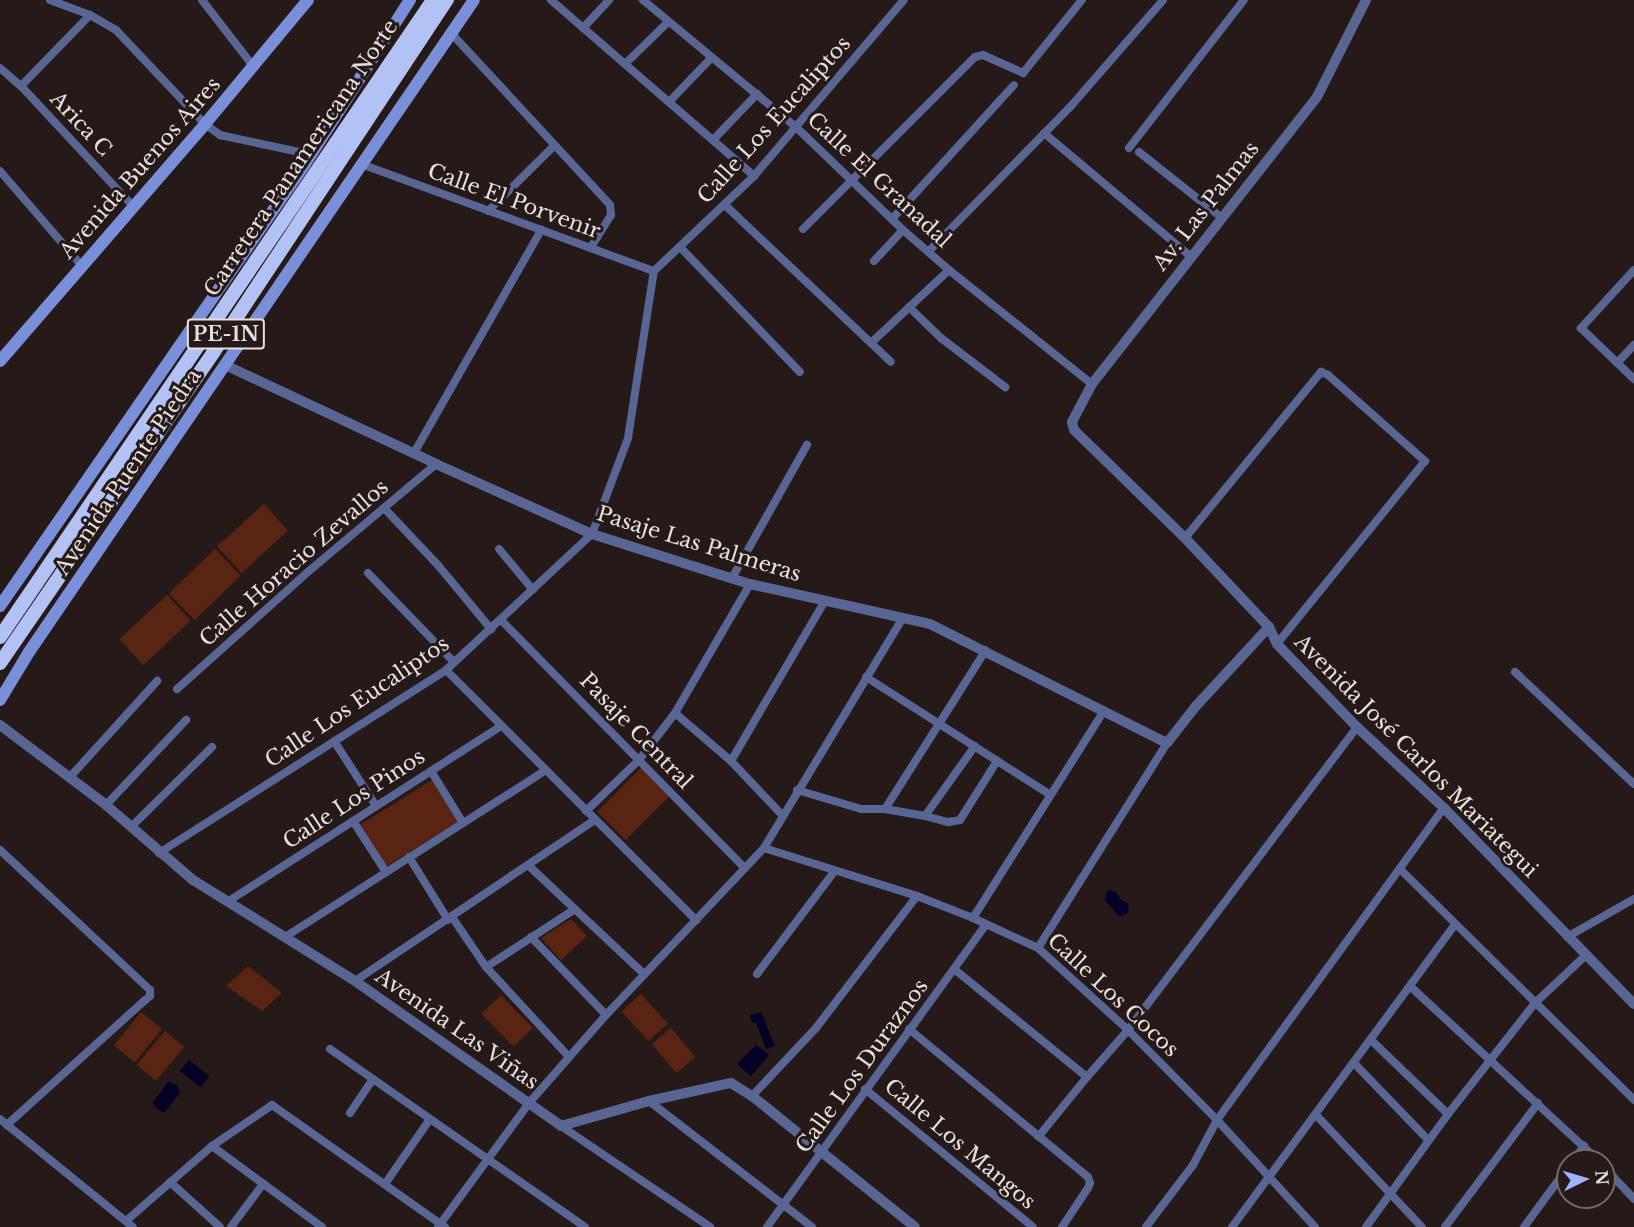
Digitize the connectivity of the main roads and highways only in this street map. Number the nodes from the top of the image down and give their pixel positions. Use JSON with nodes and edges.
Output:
{"nodes":[{"id":1,"x":308,"y":0,"type":"edge"},
{"id":2,"x":410,"y":0,"type":"edge"},
{"id":3,"x":433,"y":0,"type":"edge"},
{"id":4,"x":447,"y":0,"type":"edge"},
{"id":5,"x":474,"y":0,"type":"edge"},
{"id":6,"x":0,"y":361,"type":"edge"},
{"id":7,"x":0,"y":606,"type":"edge"},
{"id":8,"x":0,"y":637,"type":"edge"},
{"id":9,"x":0,"y":663,"type":"edge"},
{"id":10,"x":0,"y":700,"type":"edge"}],
"edges":[{"from":1,"to":6,"type":"main road","name":"Avenida Buenos Aires"},
{"from":2,"to":7,"type":"main road","name":"Avenida Puente Piedra"},
{"from":3,"to":8,"type":"highway","name":"Carretera Panamericana Norte","number":"PE-1N"},
{"from":4,"to":9,"type":"highway","name":"Carretera Panamericana Norte","number":"PE-1N"},
{"from":5,"to":10,"type":"main road","name":"Avenida Puente Piedra"}]}
